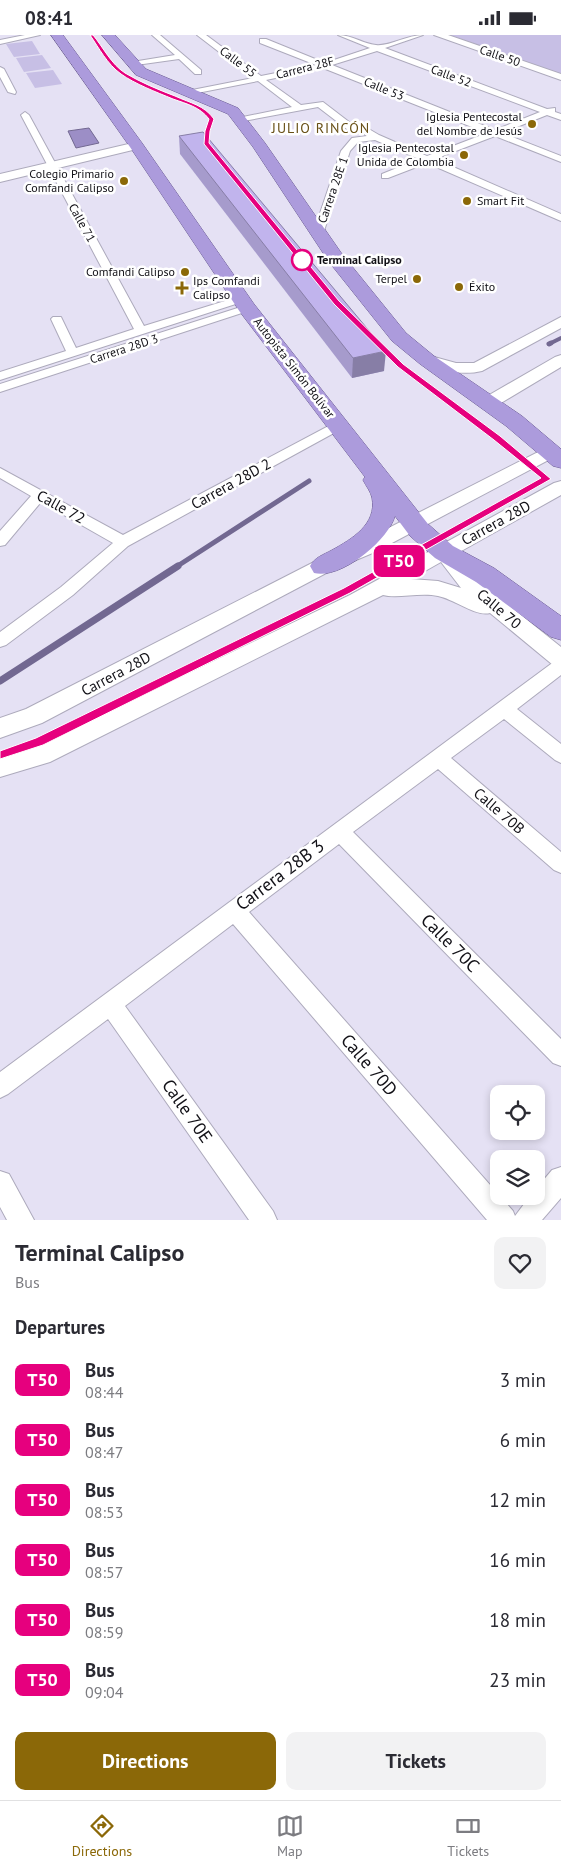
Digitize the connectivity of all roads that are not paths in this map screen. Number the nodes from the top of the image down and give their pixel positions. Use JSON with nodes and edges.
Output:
{"nodes":[{"id":1,"x":36,"y":35,"type":"edge"},
{"id":2,"x":57,"y":35,"type":"edge"},
{"id":3,"x":108,"y":35,"type":"edge"},
{"id":4,"x":156,"y":35,"type":"edge"},
{"id":5,"x":201,"y":35,"type":"edge"},
{"id":6,"x":254,"y":35,"type":"edge"},
{"id":7,"x":342,"y":35,"type":"edge"},
{"id":8,"x":419,"y":35,"type":"edge"},
{"id":9,"x":439,"y":35,"type":"edge"},
{"id":10,"x":263,"y":41,"type":"junction"},
{"id":11,"x":0,"y":43,"type":"edge"},
{"id":12,"x":376,"y":48,"type":"junction"},
{"id":13,"x":180,"y":57,"type":"junction"},
{"id":14,"x":132,"y":64,"type":"junction"},
{"id":15,"x":325,"y":65,"type":"junction"},
{"id":16,"x":0,"y":69,"type":"edge"},
{"id":17,"x":304,"y":70,"type":"junction"},
{"id":18,"x":198,"y":71,"type":"dead end"},
{"id":19,"x":561,"y":77,"type":"edge"},
{"id":20,"x":260,"y":79,"type":"junction"},
{"id":21,"x":12,"y":92,"type":"dead end"},
{"id":22,"x":190,"y":93,"type":"junction"},
{"id":23,"x":561,"y":106,"type":"edge"},
{"id":24,"x":299,"y":108,"type":"junction"},
{"id":25,"x":547,"y":112,"type":"junction"},
{"id":26,"x":25,"y":115,"type":"dead end"},
{"id":27,"x":561,"y":117,"type":"edge"},
{"id":28,"x":242,"y":120,"type":"junction"},
{"id":29,"x":494,"y":133,"type":"junction"},
{"id":30,"x":376,"y":137,"type":"junction"},
{"id":31,"x":137,"y":147,"type":"junction"},
{"id":32,"x":561,"y":159,"type":"edge"},
{"id":33,"x":428,"y":160,"type":"junction"},
{"id":34,"x":51,"y":166,"type":"junction"},
{"id":35,"x":385,"y":177,"type":"dead end"},
{"id":36,"x":0,"y":179,"type":"edge"},
{"id":37,"x":561,"y":218,"type":"edge"},
{"id":38,"x":318,"y":234,"type":"junction"},
{"id":39,"x":244,"y":303,"type":"junction"},
{"id":40,"x":57,"y":319,"type":"dead end"},
{"id":41,"x":561,"y":321,"type":"edge"},
{"id":42,"x":140,"y":331,"type":"junction"},
{"id":43,"x":72,"y":351,"type":"junction"},
{"id":44,"x":428,"y":360,"type":"junction"},
{"id":45,"x":561,"y":360,"type":"edge"},
{"id":46,"x":0,"y":376,"type":"edge"},
{"id":47,"x":0,"y":389,"type":"edge"},
{"id":48,"x":490,"y":402,"type":"junction"},
{"id":49,"x":338,"y":425,"type":"junction"},
{"id":50,"x":556,"y":456,"type":"edge"},
{"id":51,"x":365,"y":461,"type":"junction"},
{"id":52,"x":0,"y":472,"type":"edge"},
{"id":53,"x":561,"y":487,"type":"edge"},
{"id":54,"x":39,"y":495,"type":"junction"},
{"id":55,"x":414,"y":523,"type":"junction"},
{"id":56,"x":0,"y":541,"type":"edge"},
{"id":57,"x":123,"y":542,"type":"junction"},
{"id":58,"x":444,"y":552,"type":"junction"},
{"id":59,"x":323,"y":566,"type":"junction"},
{"id":60,"x":357,"y":600,"type":"junction"},
{"id":61,"x":507,"y":616,"type":"junction"},
{"id":62,"x":561,"y":630,"type":"edge"},
{"id":63,"x":0,"y":641,"type":"edge"},
{"id":64,"x":561,"y":659,"type":"edge"},
{"id":65,"x":561,"y":665,"type":"edge"},
{"id":66,"x":503,"y":708,"type":"junction"},
{"id":67,"x":0,"y":728,"type":"edge"},
{"id":68,"x":561,"y":755,"type":"edge"},
{"id":69,"x":437,"y":757,"type":"junction"},
{"id":70,"x":0,"y":767,"type":"edge"},
{"id":71,"x":338,"y":831,"type":"junction"},
{"id":72,"x":561,"y":864,"type":"edge"},
{"id":73,"x":234,"y":910,"type":"junction"},
{"id":74,"x":110,"y":1003,"type":"junction"},
{"id":75,"x":561,"y":1055,"type":"edge"},
{"id":76,"x":0,"y":1086,"type":"edge"},
{"id":77,"x":561,"y":1179,"type":"edge"},
{"id":78,"x":0,"y":1183,"type":"edge"},
{"id":79,"x":21,"y":1220,"type":"edge"},
{"id":80,"x":264,"y":1220,"type":"edge"},
{"id":81,"x":504,"y":1220,"type":"edge"},
{"id":82,"x":526,"y":1220,"type":"edge"}],
"edges":[{"from":1,"to":11,"type":"street"},
{"from":2,"to":31,"type":"highway","name":"Autopista Simón Bolívar"},
{"from":3,"to":14,"type":"highway"},
{"from":4,"to":13,"type":"street"},
{"from":5,"to":20,"type":"street","name":"Calle 55"},
{"from":6,"to":10,"type":"street"},
{"from":7,"to":12,"type":"street","name":"Calle 52"},
{"from":8,"to":12,"type":"street","name":"Carrera 28F"},
{"from":9,"to":19,"type":"street","name":"Calle 50"},
{"from":10,"to":15,"type":"street","name":"Calle 53"},
{"from":10,"to":17,"type":"street"},
{"from":12,"to":15,"type":"street","name":"Carrera 28F"},
{"from":12,"to":25,"type":"street","name":"Calle 52"},
{"from":13,"to":14,"type":"street"},
{"from":13,"to":18,"type":"street"},
{"from":14,"to":22,"type":"highway"},
{"from":15,"to":17,"type":"street","name":"Carrera 28F"},
{"from":15,"to":29,"type":"street","name":"Calle 53"},
{"from":16,"to":21,"type":"street"},
{"from":17,"to":20,"type":"street","name":"Carrera 28F"},
{"from":20,"to":22,"type":"street","name":"Carrera 28F"},
{"from":20,"to":24,"type":"street","name":"Calle 55"},
{"from":22,"to":28,"type":"highway"},
{"from":23,"to":25,"type":"street"},
{"from":24,"to":28,"type":"street"},
{"from":24,"to":30,"type":"street"},
{"from":25,"to":27,"type":"street","name":"Calle 52"},
{"from":25,"to":29,"type":"street"},
{"from":26,"to":34,"type":"street","name":"Calle 71"},
{"from":28,"to":38,"type":"highway"},
{"from":29,"to":32,"type":"street","name":"Calle 53"},
{"from":29,"to":33,"type":"street"},
{"from":30,"to":33,"type":"street"},
{"from":30,"to":38,"type":"street","name":"Carrera 28E 1"},
{"from":31,"to":34,"type":"street"},
{"from":31,"to":39,"type":"highway","name":"Autopista Simón Bolívar"},
{"from":33,"to":35,"type":"street"},
{"from":33,"to":37,"type":"street"},
{"from":34,"to":36,"type":"street"},
{"from":34,"to":42,"type":"street","name":"Calle 71"},
{"from":38,"to":44,"type":"highway"},
{"from":39,"to":42,"type":"street","name":"Carrera 28D 3"},
{"from":39,"to":47,"type":"street","name":"Carrera 28D 3"},
{"from":39,"to":49,"type":"highway","name":"Autopista Simón Bolívar"},
{"from":40,"to":43,"type":"street"},
{"from":41,"to":44,"type":"street"},
{"from":42,"to":43,"type":"street","name":"Carrera 28D 3"},
{"from":43,"to":46,"type":"street","name":"Carrera 28D 3"},
{"from":44,"to":48,"type":"highway"},
{"from":45,"to":48,"type":"street"},
{"from":48,"to":50,"type":"highway"},
{"from":49,"to":51,"type":"highway","name":"Autopista Simón Bolívar"},
{"from":49,"to":57,"type":"street","name":"Carrera 28D 2"},
{"from":50,"to":55,"type":"street","name":"Carrera 28D"},
{"from":51,"to":55,"type":"highway","name":"Autopista Simón Bolívar"},
{"from":51,"to":59,"type":"highway"},
{"from":52,"to":54,"type":"street","name":"Calle 72"},
{"from":53,"to":58,"type":"street","name":"Carrera 28D"},
{"from":54,"to":56,"type":"street"},
{"from":54,"to":57,"type":"street","name":"Calle 72"},
{"from":55,"to":58,"type":"highway","name":"Autopista Simón Bolívar"},
{"from":55,"to":59,"type":"street","name":"Carrera 28D"},
{"from":57,"to":63,"type":"street","name":"Carrera 28D 2"},
{"from":58,"to":60,"type":"street","name":"Carrera 28D"},
{"from":58,"to":61,"type":"street","name":"Calle 70"},
{"from":58,"to":62,"type":"highway","name":"Autopista Simón Bolívar"},
{"from":59,"to":67,"type":"street","name":"Carrera 28D"},
{"from":60,"to":61,"type":"street"},
{"from":60,"to":70,"type":"street","name":"Carrera 28D"},
{"from":61,"to":64,"type":"street","name":"Calle 70"},
{"from":65,"to":66,"type":"street","name":"Carrera 28B 3"},
{"from":66,"to":68,"type":"street"},
{"from":66,"to":69,"type":"street","name":"Carrera 28B 3"},
{"from":69,"to":71,"type":"street","name":"Carrera 28B 3"},
{"from":69,"to":72,"type":"street","name":"Calle 70B"},
{"from":71,"to":73,"type":"street","name":"Carrera 28B 3"},
{"from":71,"to":75,"type":"street","name":"Calle 70C"},
{"from":73,"to":74,"type":"street","name":"Carrera 28B 3"},
{"from":73,"to":81,"type":"street","name":"Calle 70D"},
{"from":74,"to":76,"type":"street","name":"Carrera 28B 3"},
{"from":74,"to":80,"type":"street","name":"Calle 70E"},
{"from":77,"to":82,"type":"street"},
{"from":78,"to":79,"type":"street"}]}
